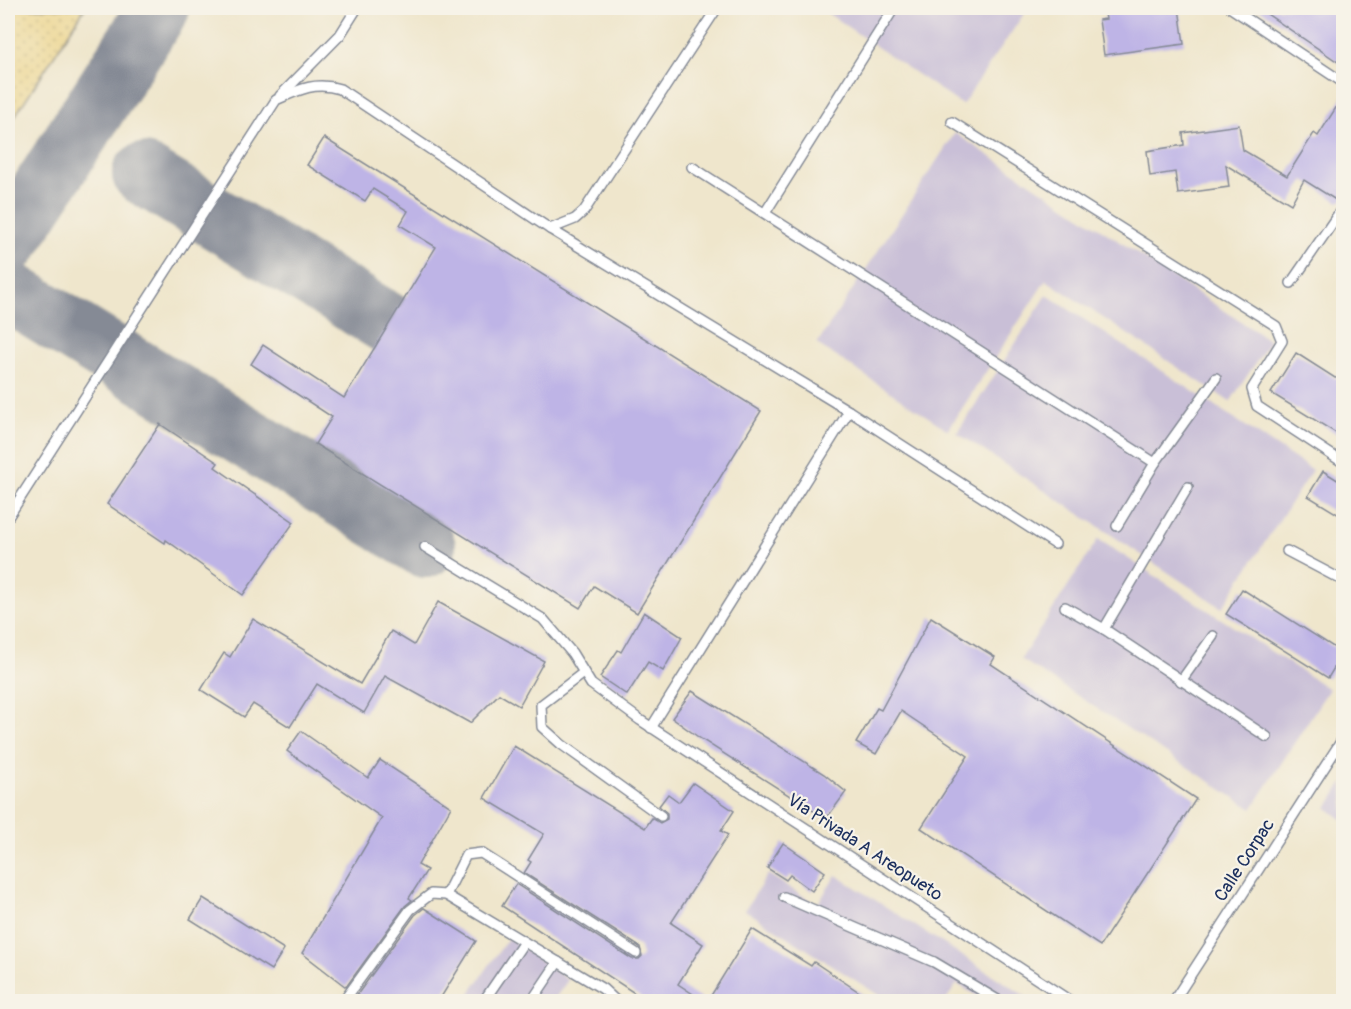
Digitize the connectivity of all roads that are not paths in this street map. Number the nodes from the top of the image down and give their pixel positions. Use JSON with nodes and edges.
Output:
{"nodes":[{"id":1,"x":357,"y":8,"type":"edge"},
{"id":2,"x":717,"y":8,"type":"edge"},
{"id":3,"x":894,"y":8,"type":"edge"},
{"id":4,"x":1231,"y":8,"type":"edge"},
{"id":5,"x":1344,"y":82,"type":"edge"},
{"id":6,"x":276,"y":100,"type":"junction"},
{"id":7,"x":952,"y":122,"type":"dead end"},
{"id":8,"x":692,"y":167,"type":"dead end"},
{"id":9,"x":1344,"y":206,"type":"edge"},
{"id":10,"x":765,"y":213,"type":"junction"},
{"id":11,"x":550,"y":229,"type":"junction"},
{"id":12,"x":1291,"y":283,"type":"dead end"},
{"id":13,"x":1216,"y":378,"type":"dead end"},
{"id":14,"x":849,"y":411,"type":"junction"},
{"id":15,"x":1155,"y":463,"type":"junction"},
{"id":16,"x":1344,"y":463,"type":"edge"},
{"id":17,"x":1188,"y":487,"type":"dead end"},
{"id":18,"x":8,"y":517,"type":"edge"},
{"id":19,"x":1117,"y":526,"type":"dead end"},
{"id":20,"x":1055,"y":544,"type":"dead end"},
{"id":21,"x":425,"y":547,"type":"dead end"},
{"id":22,"x":1287,"y":551,"type":"dead end"},
{"id":23,"x":1344,"y":581,"type":"edge"},
{"id":24,"x":1065,"y":607,"type":"dead end"},
{"id":25,"x":1104,"y":629,"type":"junction"},
{"id":26,"x":1213,"y":636,"type":"dead end"},
{"id":27,"x":583,"y":673,"type":"junction"},
{"id":28,"x":1181,"y":681,"type":"junction"},
{"id":29,"x":651,"y":728,"type":"junction"},
{"id":30,"x":1267,"y":737,"type":"dead end"},
{"id":31,"x":1344,"y":737,"type":"edge"},
{"id":32,"x":661,"y":816,"type":"dead end"},
{"id":33,"x":446,"y":895,"type":"junction"},
{"id":34,"x":784,"y":897,"type":"dead end"},
{"id":35,"x":524,"y":942,"type":"junction"},
{"id":36,"x":636,"y":952,"type":"dead end"},
{"id":37,"x":558,"y":962,"type":"junction"},
{"id":38,"x":343,"y":1002,"type":"edge"},
{"id":39,"x":483,"y":1002,"type":"edge"},
{"id":40,"x":531,"y":1002,"type":"edge"},
{"id":41,"x":616,"y":1002,"type":"edge"},
{"id":42,"x":1001,"y":1002,"type":"edge"},
{"id":43,"x":1072,"y":1002,"type":"edge"},
{"id":44,"x":1173,"y":1002,"type":"edge"}],
"edges":[{"from":1,"to":6,"type":"lane"},
{"from":2,"to":11,"type":"lane"},
{"from":3,"to":10,"type":"lane"},
{"from":4,"to":5,"type":"lane"},
{"from":6,"to":11,"type":"lane"},
{"from":6,"to":18,"type":"lane"},
{"from":7,"to":16,"type":"lane"},
{"from":8,"to":10,"type":"lane"},
{"from":9,"to":12,"type":"lane"},
{"from":10,"to":15,"type":"lane"},
{"from":11,"to":14,"type":"lane"},
{"from":13,"to":15,"type":"lane"},
{"from":14,"to":20,"type":"lane"},
{"from":14,"to":29,"type":"lane"},
{"from":15,"to":19,"type":"lane"},
{"from":17,"to":25,"type":"lane"},
{"from":21,"to":27,"type":"lane","name":"Vía Privada A Areopueto"},
{"from":22,"to":23,"type":"lane"},
{"from":24,"to":25,"type":"lane"},
{"from":25,"to":28,"type":"lane"},
{"from":26,"to":28,"type":"lane"},
{"from":27,"to":29,"type":"lane","name":"Vía Privada A Areopueto"},
{"from":27,"to":32,"type":"lane"},
{"from":28,"to":30,"type":"lane"},
{"from":29,"to":43,"type":"lane","name":"Vía Privada A Areopueto"},
{"from":31,"to":44,"type":"lane","name":"Calle Corpac"},
{"from":33,"to":35,"type":"lane"},
{"from":33,"to":36,"type":"lane"},
{"from":33,"to":38,"type":"lane"},
{"from":34,"to":42,"type":"lane"},
{"from":35,"to":37,"type":"lane"},
{"from":35,"to":39,"type":"lane"},
{"from":37,"to":40,"type":"lane"},
{"from":37,"to":41,"type":"lane"}]}
